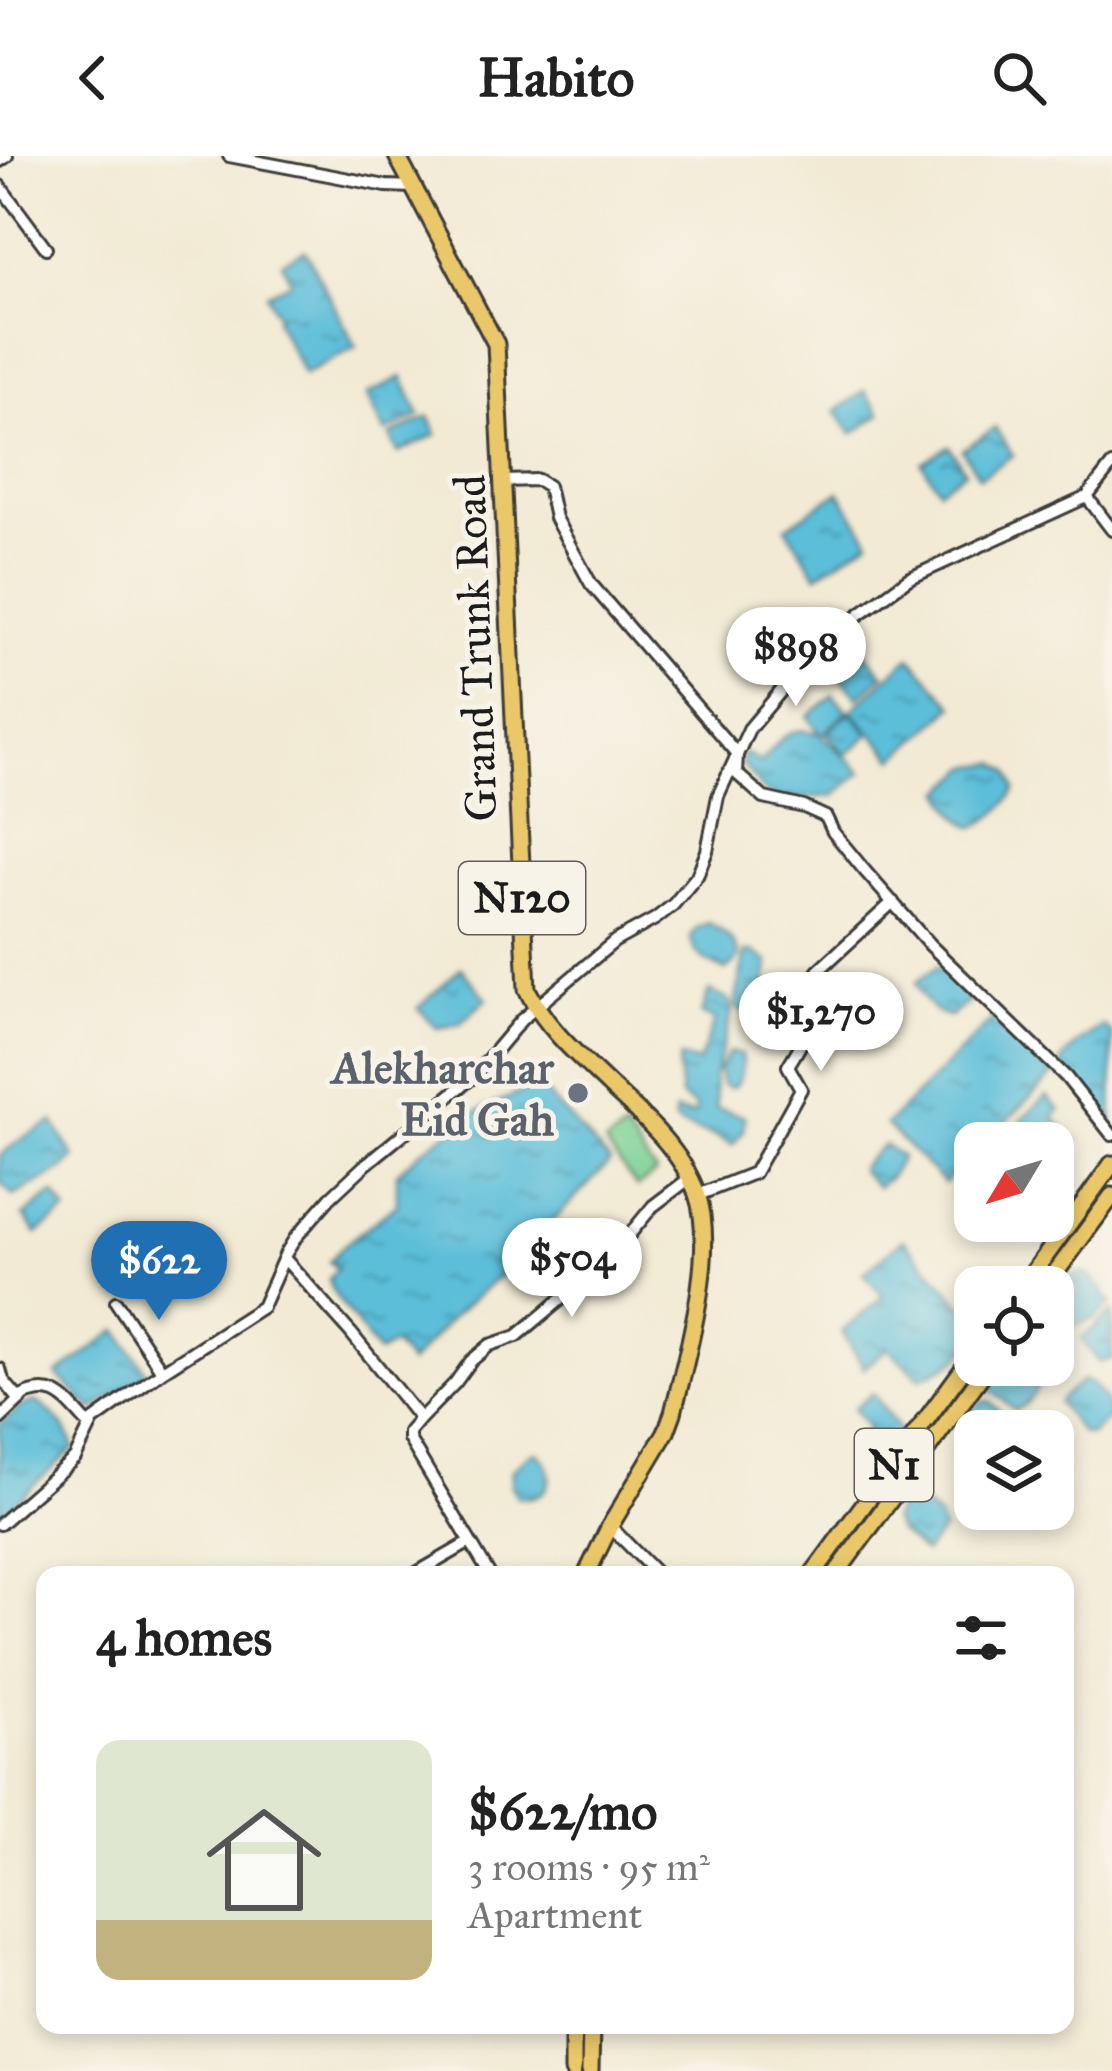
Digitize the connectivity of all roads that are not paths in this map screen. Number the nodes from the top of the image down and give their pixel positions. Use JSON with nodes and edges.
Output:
{"nodes":[{"id":1,"x":229,"y":156,"type":"edge"},
{"id":2,"x":397,"y":156,"type":"edge"},
{"id":3,"x":0,"y":186,"type":"edge"},
{"id":4,"x":414,"y":187,"type":"junction"},
{"id":5,"x":46,"y":248,"type":"dead end"},
{"id":6,"x":1112,"y":465,"type":"edge"},
{"id":7,"x":503,"y":482,"type":"junction"},
{"id":8,"x":1087,"y":497,"type":"junction"},
{"id":9,"x":1112,"y":530,"type":"edge"},
{"id":10,"x":737,"y":754,"type":"junction"},
{"id":11,"x":892,"y":902,"type":"junction"},
{"id":12,"x":536,"y":1007,"type":"junction"},
{"id":13,"x":1112,"y":1135,"type":"edge"},
{"id":14,"x":1112,"y":1163,"type":"edge"},
{"id":15,"x":690,"y":1178,"type":"junction"},
{"id":16,"x":698,"y":1196,"type":"junction"},
{"id":17,"x":1112,"y":1196,"type":"edge"},
{"id":18,"x":284,"y":1258,"type":"junction"},
{"id":19,"x":1038,"y":1266,"type":"edge"},
{"id":20,"x":1060,"y":1266,"type":"edge"},
{"id":21,"x":116,"y":1302,"type":"dead end"},
{"id":22,"x":0,"y":1370,"type":"edge"},
{"id":23,"x":163,"y":1371,"type":"junction"},
{"id":24,"x":954,"y":1382,"type":"edge"},
{"id":25,"x":973,"y":1386,"type":"edge"},
{"id":26,"x":26,"y":1395,"type":"junction"},
{"id":27,"x":0,"y":1419,"type":"edge"},
{"id":28,"x":421,"y":1420,"type":"junction"},
{"id":29,"x":90,"y":1426,"type":"junction"},
{"id":30,"x":0,"y":1524,"type":"edge"},
{"id":31,"x":610,"y":1526,"type":"junction"},
{"id":32,"x":470,"y":1542,"type":"junction"},
{"id":33,"x":429,"y":1566,"type":"edge"},
{"id":34,"x":485,"y":1566,"type":"edge"},
{"id":35,"x":590,"y":1566,"type":"edge"},
{"id":36,"x":649,"y":1566,"type":"edge"},
{"id":37,"x":819,"y":1566,"type":"edge"},
{"id":38,"x":842,"y":1566,"type":"edge"},
{"id":39,"x":573,"y":2034,"type":"edge"},
{"id":40,"x":591,"y":2034,"type":"edge"},
{"id":41,"x":573,"y":2071,"type":"edge"},
{"id":42,"x":590,"y":2071,"type":"edge"}],
"edges":[{"from":1,"to":4,"type":"street"},
{"from":2,"to":4,"type":"highway","name":"Grand Trunk Road","number":"N120"},
{"from":3,"to":5,"type":"street"},
{"from":4,"to":7,"type":"highway","name":"Grand Trunk Road","number":"N120"},
{"from":6,"to":8,"type":"street"},
{"from":7,"to":10,"type":"street"},
{"from":7,"to":12,"type":"highway","name":"Grand Trunk Road","number":"N120"},
{"from":8,"to":9,"type":"street"},
{"from":8,"to":10,"type":"street"},
{"from":10,"to":11,"type":"street"},
{"from":10,"to":12,"type":"street"},
{"from":11,"to":13,"type":"street"},
{"from":11,"to":16,"type":"street"},
{"from":12,"to":15,"type":"highway","name":"Grand Trunk Road","number":"N120"},
{"from":12,"to":18,"type":"street"},
{"from":14,"to":19,"type":"highway"},
{"from":15,"to":16,"type":"highway","name":"Grand Trunk Road","number":"N120"},
{"from":15,"to":28,"type":"street"},
{"from":16,"to":31,"type":"highway","name":"Grand Trunk Road","number":"N120"},
{"from":17,"to":20,"type":"highway"},
{"from":18,"to":23,"type":"street"},
{"from":18,"to":28,"type":"street"},
{"from":21,"to":23,"type":"street"},
{"from":22,"to":26,"type":"street"},
{"from":23,"to":29,"type":"street"},
{"from":24,"to":37,"type":"highway","number":"N1"},
{"from":25,"to":38,"type":"highway","number":"N1"},
{"from":26,"to":27,"type":"street"},
{"from":26,"to":29,"type":"street"},
{"from":28,"to":32,"type":"street"},
{"from":29,"to":30,"type":"street"},
{"from":31,"to":35,"type":"highway","name":"Grand Trunk Road","number":"N120"},
{"from":31,"to":36,"type":"street"},
{"from":32,"to":33,"type":"street"},
{"from":32,"to":34,"type":"street"},
{"from":39,"to":41,"type":"highway"},
{"from":40,"to":42,"type":"highway"}]}
